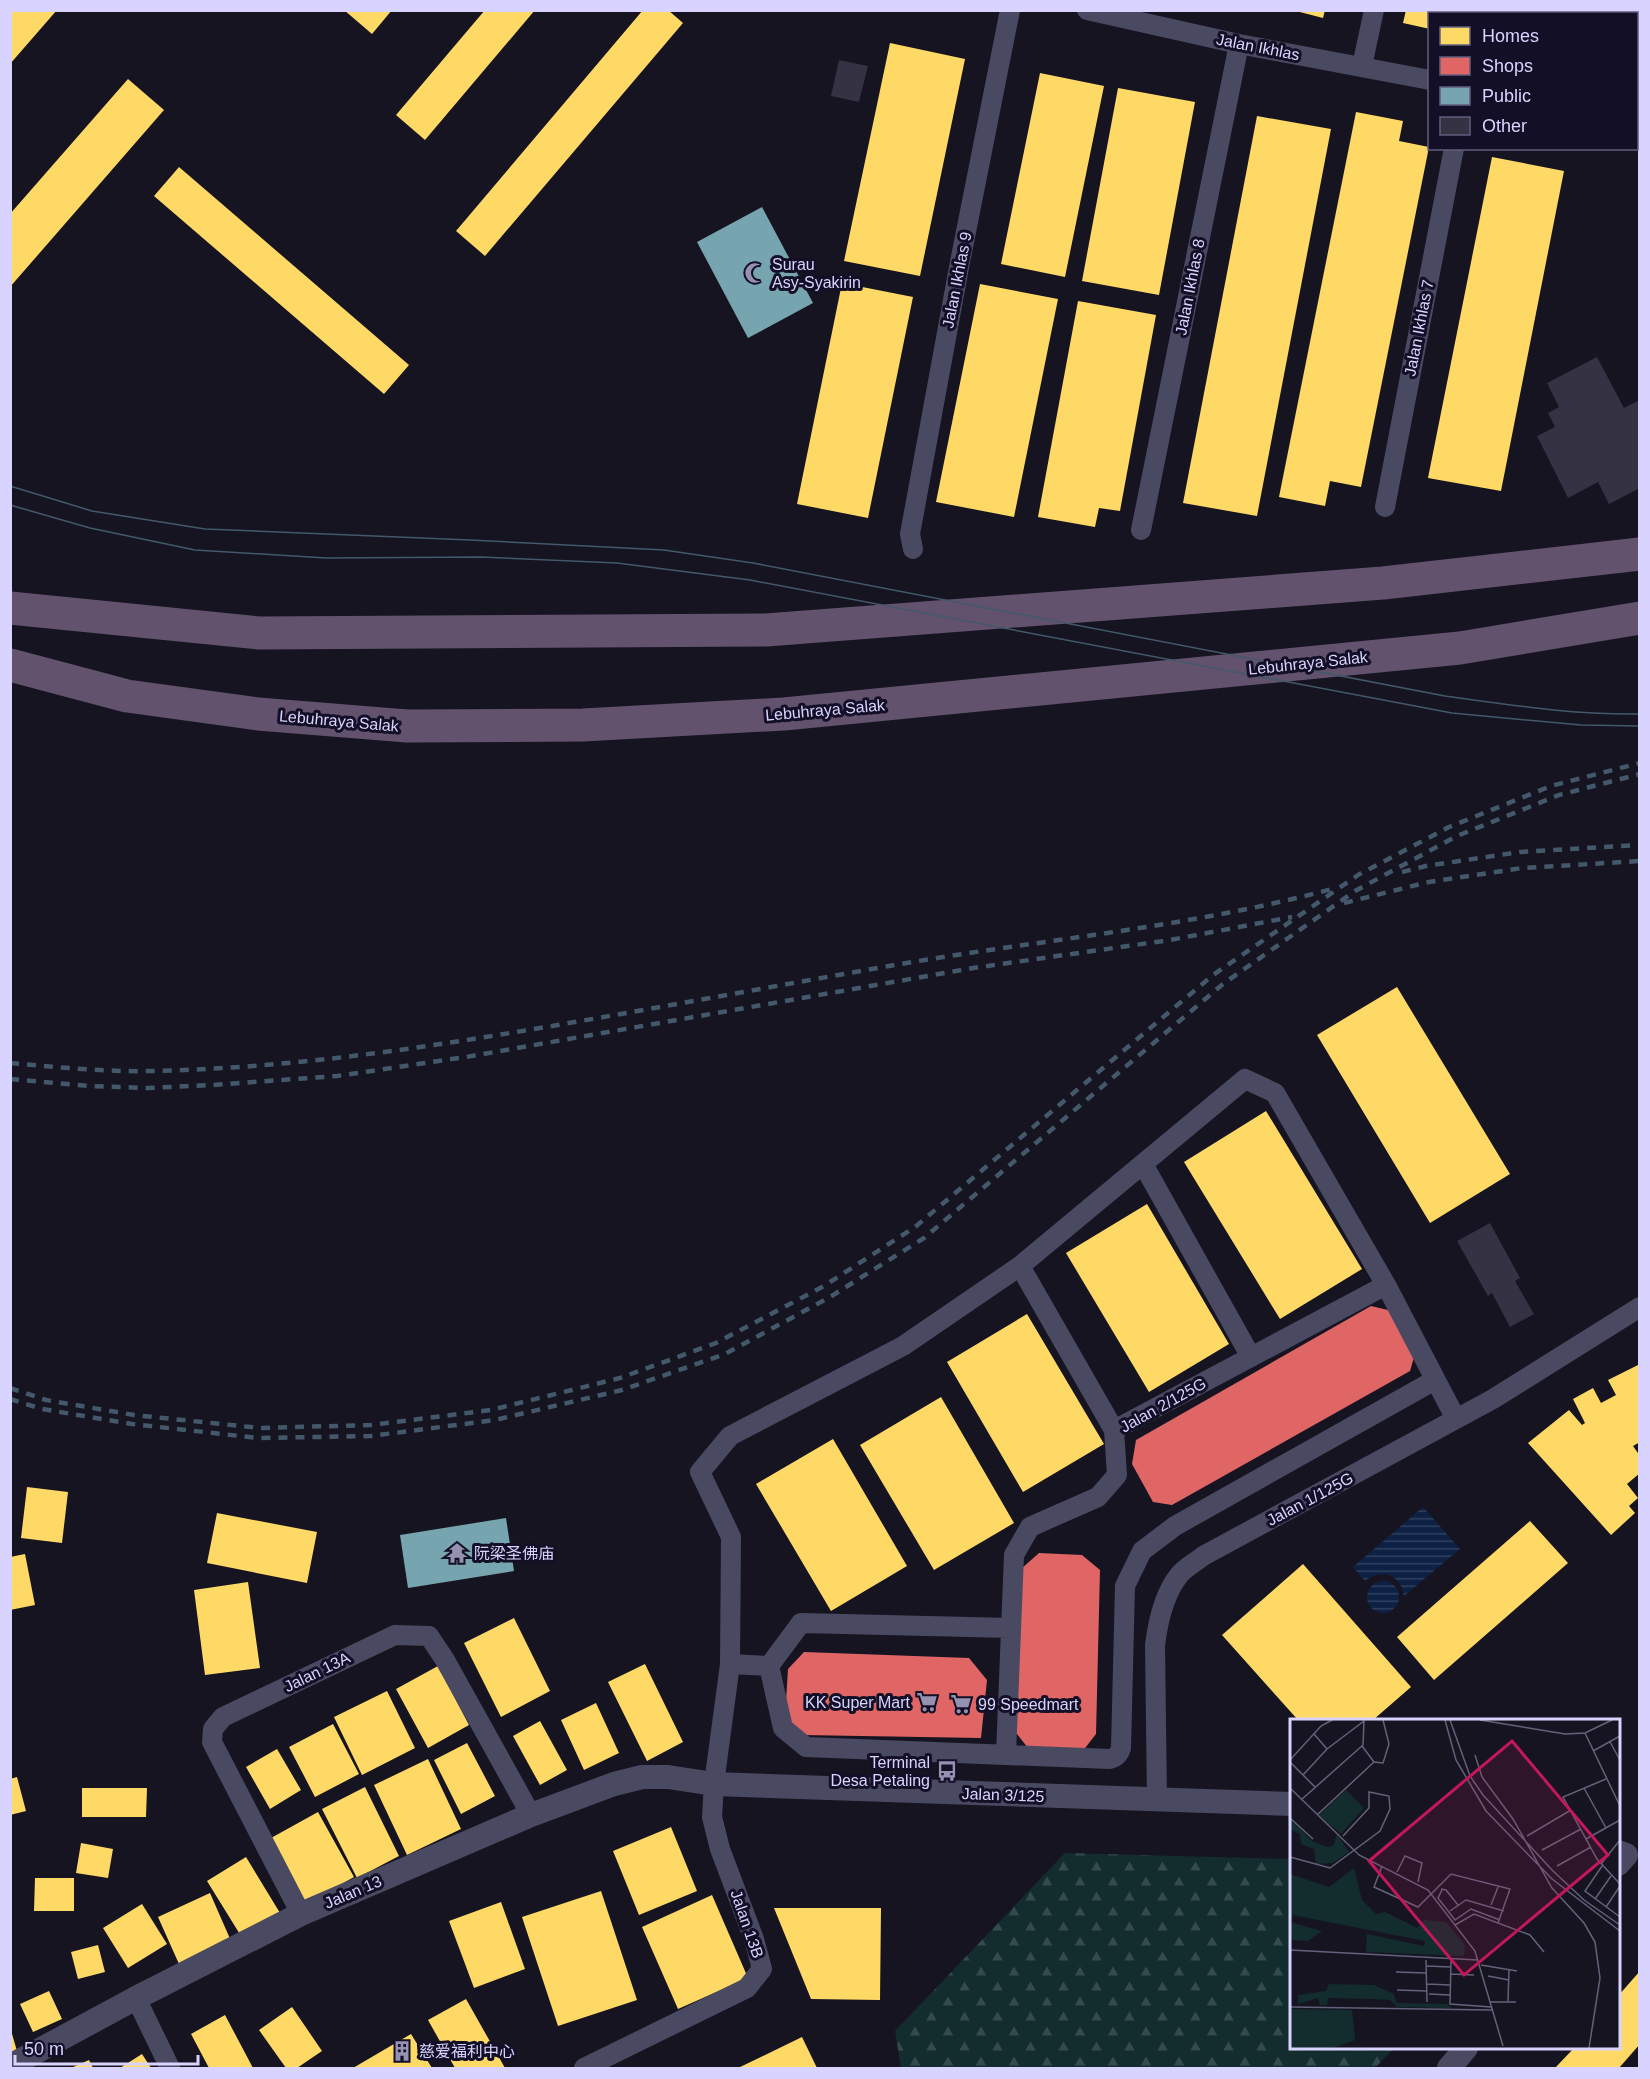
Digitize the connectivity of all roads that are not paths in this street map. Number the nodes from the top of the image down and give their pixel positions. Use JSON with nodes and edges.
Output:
{"nodes":[{"id":1,"x":1010,"y":10,"type":"edge"},
{"id":2,"x":1087,"y":10,"type":"edge"},
{"id":3,"x":1374,"y":10,"type":"edge"},
{"id":4,"x":1239,"y":44,"type":"junction"},
{"id":5,"x":1362,"y":66,"type":"junction"},
{"id":6,"x":1428,"y":80,"type":"edge"},
{"id":7,"x":1454,"y":150,"type":"edge"},
{"id":8,"x":1384,"y":507,"type":"dead end"},
{"id":9,"x":1141,"y":530,"type":"dead end"},
{"id":10,"x":914,"y":549,"type":"dead end"},
{"id":11,"x":1640,"y":554,"type":"edge"},
{"id":12,"x":10,"y":608,"type":"edge"},
{"id":13,"x":1640,"y":618,"type":"edge"},
{"id":14,"x":10,"y":665,"type":"edge"},
{"id":15,"x":1143,"y":1164,"type":"junction"},
{"id":16,"x":1020,"y":1266,"type":"junction"},
{"id":17,"x":1386,"y":1285,"type":"junction"},
{"id":18,"x":1640,"y":1307,"type":"edge"},
{"id":19,"x":1251,"y":1357,"type":"junction"},
{"id":20,"x":1435,"y":1380,"type":"junction"},
{"id":21,"x":1456,"y":1419,"type":"junction"},
{"id":22,"x":1114,"y":1430,"type":"junction"},
{"id":23,"x":1011,"y":1628,"type":"junction"},
{"id":24,"x":730,"y":1664,"type":"junction"},
{"id":25,"x":769,"y":1665,"type":"junction"},
{"id":26,"x":1006,"y":1755,"type":"junction"},
{"id":27,"x":714,"y":1784,"type":"junction"},
{"id":28,"x":1157,"y":1800,"type":"junction"},
{"id":29,"x":1290,"y":1804,"type":"edge"},
{"id":30,"x":531,"y":1815,"type":"junction"},
{"id":31,"x":301,"y":1914,"type":"junction"},
{"id":32,"x":136,"y":1998,"type":"junction"},
{"id":33,"x":1465,"y":2049,"type":"edge"},
{"id":34,"x":10,"y":2066,"type":"edge"},
{"id":35,"x":170,"y":2068,"type":"edge"},
{"id":36,"x":584,"y":2068,"type":"edge"},
{"id":37,"x":1449,"y":2068,"type":"edge"}],
"edges":[{"from":1,"to":10,"type":"street","name":"Jalan Ikhlas 9"},
{"from":2,"to":4,"type":"street","name":"Jalan Ikhlas"},
{"from":3,"to":5,"type":"street"},
{"from":4,"to":5,"type":"street","name":"Jalan Ikhlas"},
{"from":4,"to":9,"type":"street","name":"Jalan Ikhlas 8"},
{"from":5,"to":6,"type":"street","name":"Jalan Ikhlas"},
{"from":7,"to":8,"type":"street","name":"Jalan Ikhlas 7"},
{"from":11,"to":12,"type":"highway"},
{"from":13,"to":14,"type":"highway","name":"Lebuhraya Salak"},
{"from":15,"to":16,"type":"street"},
{"from":15,"to":17,"type":"street"},
{"from":15,"to":19,"type":"street"},
{"from":16,"to":22,"type":"street"},
{"from":16,"to":24,"type":"street"},
{"from":17,"to":19,"type":"street","name":"Jalan 2/125G"},
{"from":17,"to":20,"type":"street"},
{"from":18,"to":21,"type":"street","name":"Jalan 1/125G"},
{"from":19,"to":22,"type":"street","name":"Jalan 2/125G"},
{"from":20,"to":21,"type":"street"},
{"from":20,"to":26,"type":"street"},
{"from":21,"to":28,"type":"street","name":"Jalan 1/125G"},
{"from":22,"to":23,"type":"street","name":"Jalan 2/125G"},
{"from":23,"to":25,"type":"street"},
{"from":23,"to":26,"type":"street","name":"Jalan 2/125G"},
{"from":24,"to":25,"type":"street"},
{"from":24,"to":27,"type":"street"},
{"from":25,"to":26,"type":"street"},
{"from":27,"to":28,"type":"street","name":"Jalan 3/125"},
{"from":27,"to":30,"type":"street","name":"Jalan 13"},
{"from":27,"to":36,"type":"street","name":"Jalan 13B"},
{"from":28,"to":29,"type":"street","name":"Jalan 3/125"},
{"from":30,"to":31,"type":"street","name":"Jalan 13"},
{"from":30,"to":31,"type":"street","name":"Jalan 13A"},
{"from":31,"to":32,"type":"street","name":"Jalan 13"},
{"from":32,"to":34,"type":"street","name":"Jalan 13"},
{"from":32,"to":35,"type":"street"},
{"from":33,"to":37,"type":"street"}]}
